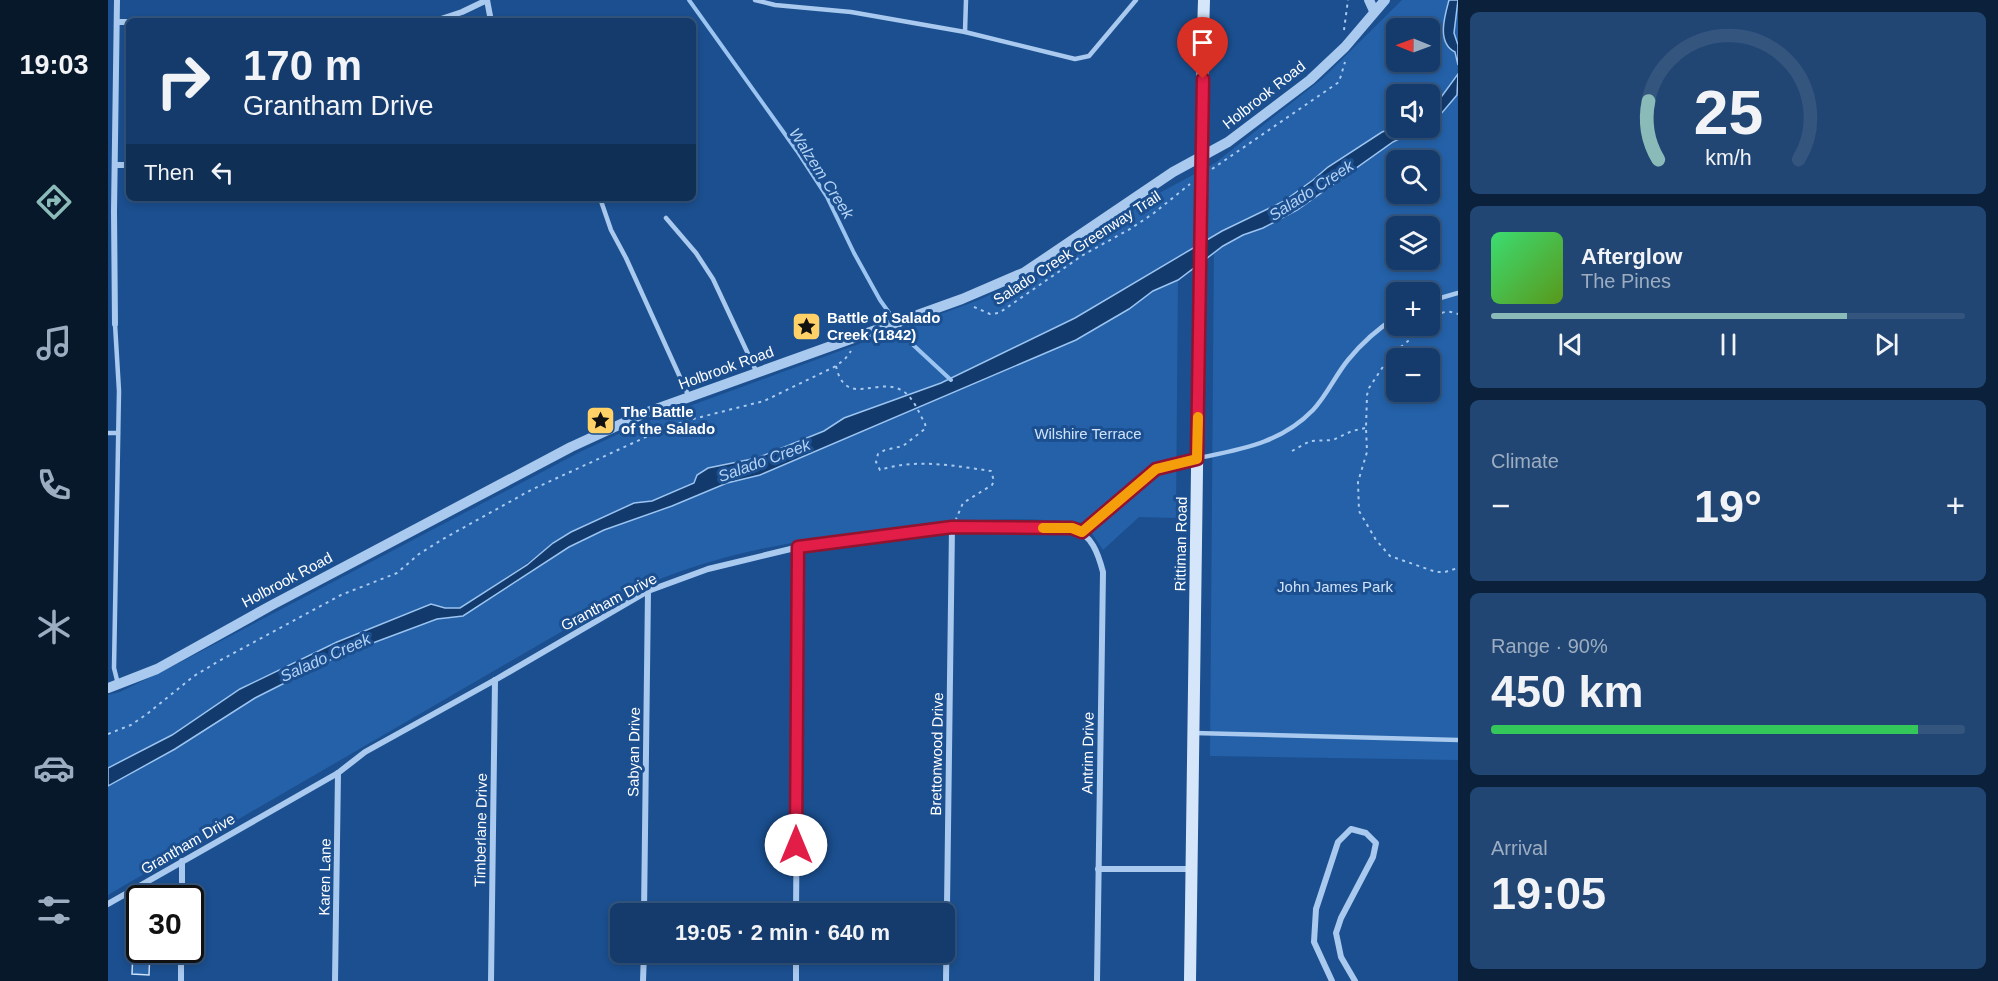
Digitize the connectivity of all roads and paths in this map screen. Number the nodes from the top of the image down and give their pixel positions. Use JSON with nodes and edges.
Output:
{"nodes":[{"id":1,"x":117,"y":0,"type":"edge"},
{"id":2,"x":487,"y":0,"type":"edge"},
{"id":3,"x":755,"y":0,"type":"edge"},
{"id":4,"x":966,"y":0,"type":"edge"},
{"id":5,"x":1136,"y":0,"type":"edge"},
{"id":6,"x":1204,"y":0,"type":"edge"},
{"id":7,"x":1369,"y":0,"type":"edge"},
{"id":8,"x":1385,"y":0,"type":"edge"},
{"id":9,"x":1374,"y":11,"type":"junction"},
{"id":10,"x":444,"y":18,"type":"edge"},
{"id":11,"x":490,"y":18,"type":"edge"},
{"id":12,"x":117,"y":22,"type":"junction"},
{"id":13,"x":126,"y":22,"type":"edge"},
{"id":14,"x":965,"y":32,"type":"junction"},
{"id":15,"x":1221,"y":163,"type":"dead end"},
{"id":16,"x":115,"y":165,"type":"junction"},
{"id":17,"x":126,"y":165,"type":"edge"},
{"id":18,"x":1204,"y":174,"type":"dead end"},
{"id":19,"x":1196,"y":180,"type":"dead end"},
{"id":20,"x":601,"y":201,"type":"edge"},
{"id":21,"x":111,"y":212,"type":"edge"},
{"id":22,"x":666,"y":218,"type":"dead end"},
{"id":23,"x":1458,"y":293,"type":"edge"},
{"id":24,"x":1440,"y":298,"type":"edge"},
{"id":25,"x":969,"y":306,"type":"dead end"},
{"id":26,"x":1440,"y":313,"type":"edge"},
{"id":27,"x":1458,"y":314,"type":"edge"},
{"id":28,"x":115,"y":324,"type":"joint"},
{"id":29,"x":1386,"y":325,"type":"edge"},
{"id":30,"x":1414,"y":336,"type":"edge"},
{"id":31,"x":858,"y":342,"type":"junction"},
{"id":32,"x":108,"y":347,"type":"edge"},
{"id":33,"x":116,"y":347,"type":"junction"},
{"id":34,"x":836,"y":366,"type":"junction"},
{"id":35,"x":757,"y":373,"type":"junction"},
{"id":36,"x":689,"y":397,"type":"junction"},
{"id":37,"x":1366,"y":428,"type":"junction"},
{"id":38,"x":108,"y":433,"type":"edge"},
{"id":39,"x":118,"y":433,"type":"junction"},
{"id":40,"x":1292,"y":451,"type":"dead end"},
{"id":41,"x":1197,"y":459,"type":"junction"},
{"id":42,"x":952,"y":527,"type":"junction"},
{"id":43,"x":1082,"y":532,"type":"junction"},
{"id":44,"x":798,"y":547,"type":"junction"},
{"id":45,"x":1458,"y":568,"type":"edge"},
{"id":46,"x":648,"y":591,"type":"junction"},
{"id":47,"x":495,"y":680,"type":"junction"},
{"id":48,"x":113,"y":687,"type":"edge"},
{"id":49,"x":1193,"y":733,"type":"junction"},
{"id":50,"x":108,"y":734,"type":"edge"},
{"id":51,"x":1458,"y":740,"type":"edge"},
{"id":52,"x":338,"y":773,"type":"junction"},
{"id":53,"x":182,"y":861,"type":"junction"},
{"id":54,"x":1098,"y":869,"type":"junction"},
{"id":55,"x":1191,"y":869,"type":"junction"},
{"id":56,"x":182,"y":885,"type":"edge"},
{"id":57,"x":644,"y":903,"type":"edge"},
{"id":58,"x":796,"y":903,"type":"edge"},
{"id":59,"x":108,"y":904,"type":"edge"},
{"id":60,"x":181,"y":963,"type":"edge"},
{"id":61,"x":644,"y":963,"type":"edge"},
{"id":62,"x":796,"y":963,"type":"edge"},
{"id":63,"x":181,"y":981,"type":"edge"},
{"id":64,"x":335,"y":981,"type":"edge"},
{"id":65,"x":491,"y":981,"type":"edge"},
{"id":66,"x":643,"y":981,"type":"edge"},
{"id":67,"x":796,"y":981,"type":"edge"},
{"id":68,"x":946,"y":981,"type":"edge"},
{"id":69,"x":1097,"y":981,"type":"edge"},
{"id":70,"x":1190,"y":981,"type":"edge"},
{"id":71,"x":1332,"y":981,"type":"edge"},
{"id":72,"x":1355,"y":981,"type":"edge"}],
"edges":[{"from":1,"to":12,"type":"street"},
{"from":2,"to":10,"type":"street"},
{"from":2,"to":11,"type":"street"},
{"from":3,"to":14,"type":"lane"},
{"from":4,"to":14,"type":"lane"},
{"from":5,"to":14,"type":"lane"},
{"from":6,"to":41,"type":"main road","name":"Rittiman Road","bridge":true},
{"from":7,"to":9,"type":"street"},
{"from":8,"to":9,"type":"street","name":"Holbrook Road"},
{"from":9,"to":31,"type":"street","name":"Holbrook Road"},
{"from":12,"to":13,"type":"street"},
{"from":12,"to":16,"type":"street"},
{"from":15,"to":18,"type":"path"},
{"from":16,"to":17,"type":"street"},
{"from":16,"to":21,"type":"street"},
{"from":19,"to":25,"type":"path","name":"Salado Creek Greenway Trail"},
{"from":20,"to":36,"type":"lane"},
{"from":21,"to":28,"type":"street"},
{"from":22,"to":35,"type":"lane"},
{"from":23,"to":24,"type":"lane"},
{"from":26,"to":27,"type":"path"},
{"from":28,"to":33,"type":"lane"},
{"from":29,"to":41,"type":"lane"},
{"from":30,"to":37,"type":"path"},
{"from":31,"to":34,"type":"path"},
{"from":31,"to":35,"type":"street","name":"Holbrook Road"},
{"from":32,"to":33,"type":"lane"},
{"from":33,"to":39,"type":"lane"},
{"from":34,"to":42,"type":"path"},
{"from":34,"to":50,"type":"path"},
{"from":35,"to":36,"type":"street","name":"Holbrook Road"},
{"from":36,"to":48,"type":"street","name":"Holbrook Road"},
{"from":37,"to":40,"type":"path"},
{"from":37,"to":45,"type":"path"},
{"from":38,"to":39,"type":"lane"},
{"from":39,"to":48,"type":"lane"},
{"from":41,"to":43,"type":"street"},
{"from":41,"to":49,"type":"main road","name":"Rittiman Road"},
{"from":42,"to":43,"type":"street","name":"Grantham Drive"},
{"from":42,"to":44,"type":"street","name":"Grantham Drive"},
{"from":42,"to":68,"type":"street","name":"Brettonwood Drive"},
{"from":43,"to":54,"type":"street","name":"Antrim Drive"},
{"from":44,"to":46,"type":"street","name":"Grantham Drive"},
{"from":44,"to":58,"type":"street"},
{"from":46,"to":47,"type":"street","name":"Grantham Drive"},
{"from":46,"to":57,"type":"street","name":"Sabyan Drive"},
{"from":47,"to":52,"type":"street","name":"Grantham Drive"},
{"from":47,"to":65,"type":"street","name":"Timberlane Drive"},
{"from":49,"to":51,"type":"lane"},
{"from":49,"to":55,"type":"main road","name":"Rittiman Road"},
{"from":52,"to":53,"type":"street","name":"Grantham Drive"},
{"from":52,"to":64,"type":"street","name":"Karen Lane"},
{"from":53,"to":56,"type":"street"},
{"from":53,"to":59,"type":"street","name":"Grantham Drive"},
{"from":54,"to":55,"type":"street"},
{"from":54,"to":69,"type":"street","name":"Antrim Drive"},
{"from":55,"to":70,"type":"main road","name":"Rittiman Road"},
{"from":60,"to":63,"type":"street"},
{"from":61,"to":66,"type":"street"},
{"from":62,"to":67,"type":"street"},
{"from":71,"to":72,"type":"street"}]}
